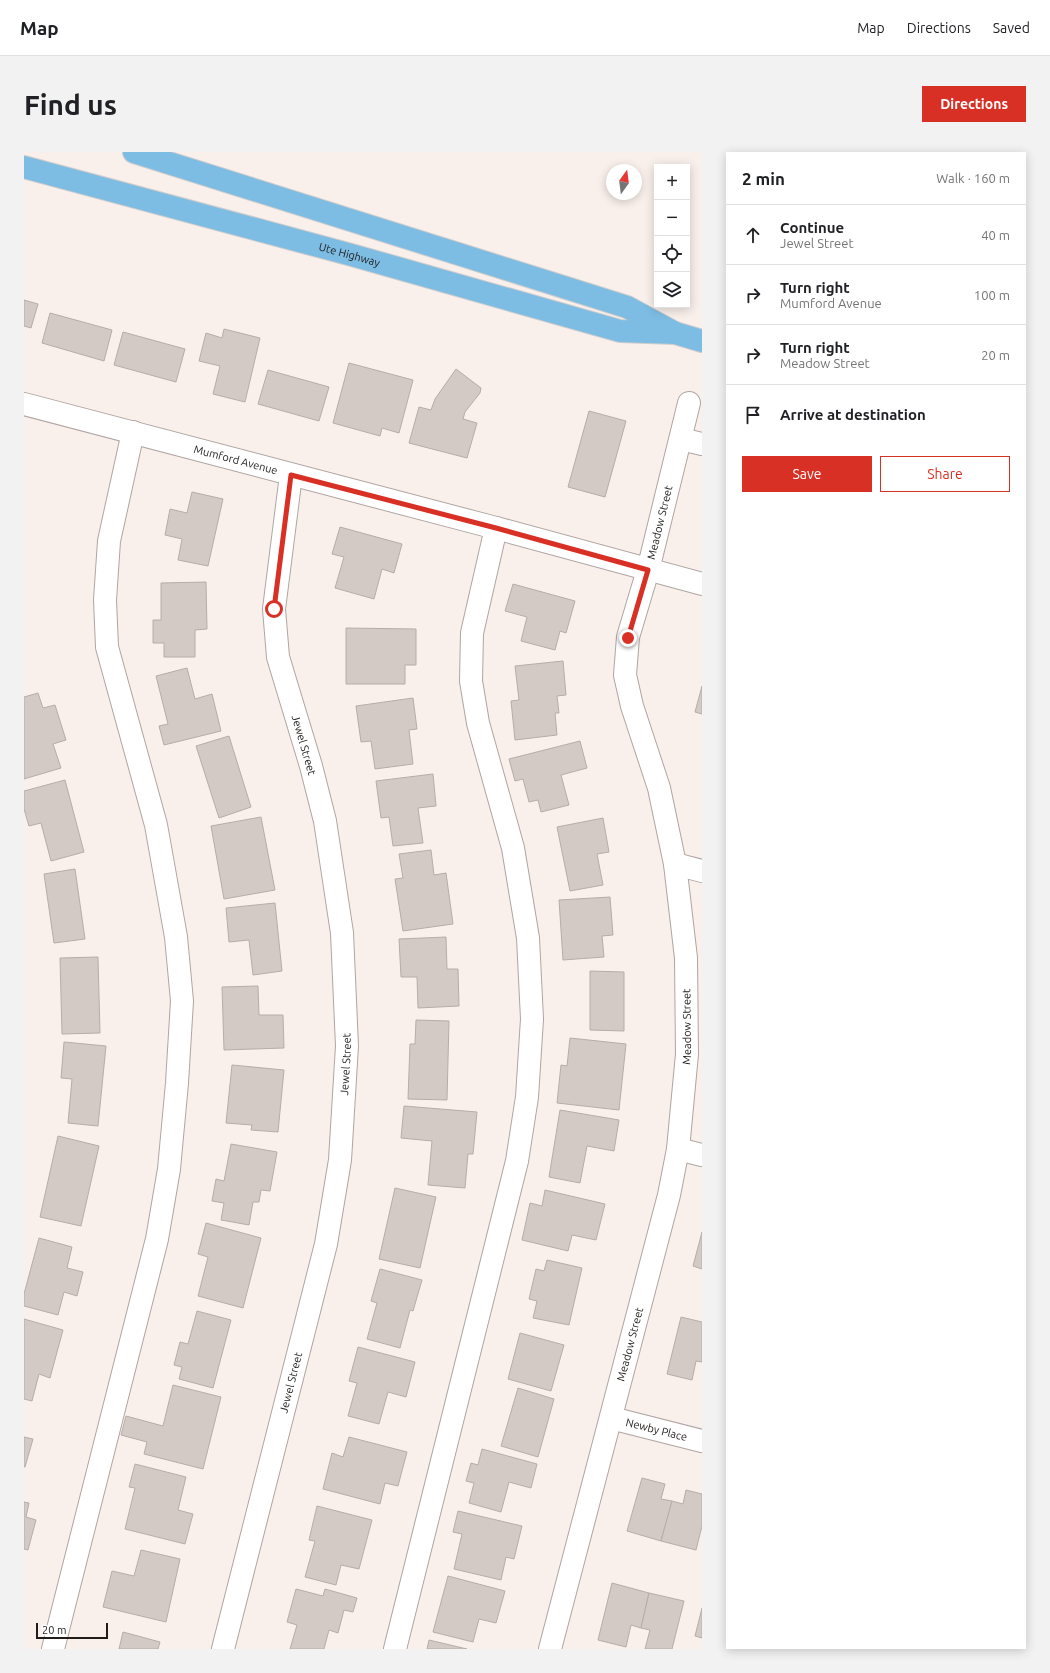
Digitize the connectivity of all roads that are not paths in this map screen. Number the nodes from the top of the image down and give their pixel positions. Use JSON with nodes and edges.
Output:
{"nodes":[{"id":1,"x":134,"y":152,"type":"edge"},
{"id":2,"x":24,"y":167,"type":"edge"},
{"id":3,"x":675,"y":333,"type":"junction"},
{"id":4,"x":702,"y":341,"type":"edge"},
{"id":5,"x":689,"y":403,"type":"dead end"},
{"id":6,"x":24,"y":404,"type":"edge"},
{"id":7,"x":133,"y":432,"type":"junction"},
{"id":8,"x":681,"y":439,"type":"junction"},
{"id":9,"x":702,"y":444,"type":"edge"},
{"id":10,"x":291,"y":475,"type":"junction"},
{"id":11,"x":496,"y":528,"type":"junction"},
{"id":12,"x":648,"y":570,"type":"junction"},
{"id":13,"x":702,"y":584,"type":"edge"},
{"id":14,"x":675,"y":864,"type":"junction"},
{"id":15,"x":702,"y":871,"type":"edge"},
{"id":16,"x":678,"y":1149,"type":"junction"},
{"id":17,"x":702,"y":1155,"type":"edge"},
{"id":18,"x":611,"y":1418,"type":"junction"},
{"id":19,"x":702,"y":1441,"type":"edge"},
{"id":20,"x":53,"y":1649,"type":"edge"},
{"id":21,"x":223,"y":1649,"type":"edge"},
{"id":22,"x":395,"y":1649,"type":"edge"},
{"id":23,"x":550,"y":1649,"type":"edge"}],
"edges":[{"from":1,"to":3,"type":"main road","name":"Ute Highway"},
{"from":2,"to":3,"type":"main road","name":"Ute Highway"},
{"from":3,"to":4,"type":"main road","name":"Ute Highway"},
{"from":5,"to":8,"type":"street","name":"Meadow Street"},
{"from":6,"to":7,"type":"street","name":"Mumford Avenue"},
{"from":7,"to":10,"type":"street","name":"Mumford Avenue"},
{"from":7,"to":20,"type":"street"},
{"from":8,"to":9,"type":"street"},
{"from":8,"to":12,"type":"street","name":"Meadow Street"},
{"from":10,"to":11,"type":"street","name":"Mumford Avenue"},
{"from":10,"to":21,"type":"street","name":"Jewel Street"},
{"from":11,"to":12,"type":"street","name":"Mumford Avenue"},
{"from":11,"to":22,"type":"street"},
{"from":12,"to":13,"type":"street","name":"Mumford Avenue"},
{"from":12,"to":14,"type":"street","name":"Meadow Street"},
{"from":14,"to":15,"type":"street"},
{"from":14,"to":16,"type":"street","name":"Meadow Street"},
{"from":16,"to":17,"type":"street"},
{"from":16,"to":18,"type":"street","name":"Meadow Street"},
{"from":18,"to":19,"type":"street","name":"Newby Place"},
{"from":18,"to":23,"type":"street","name":"Meadow Street"}]}
